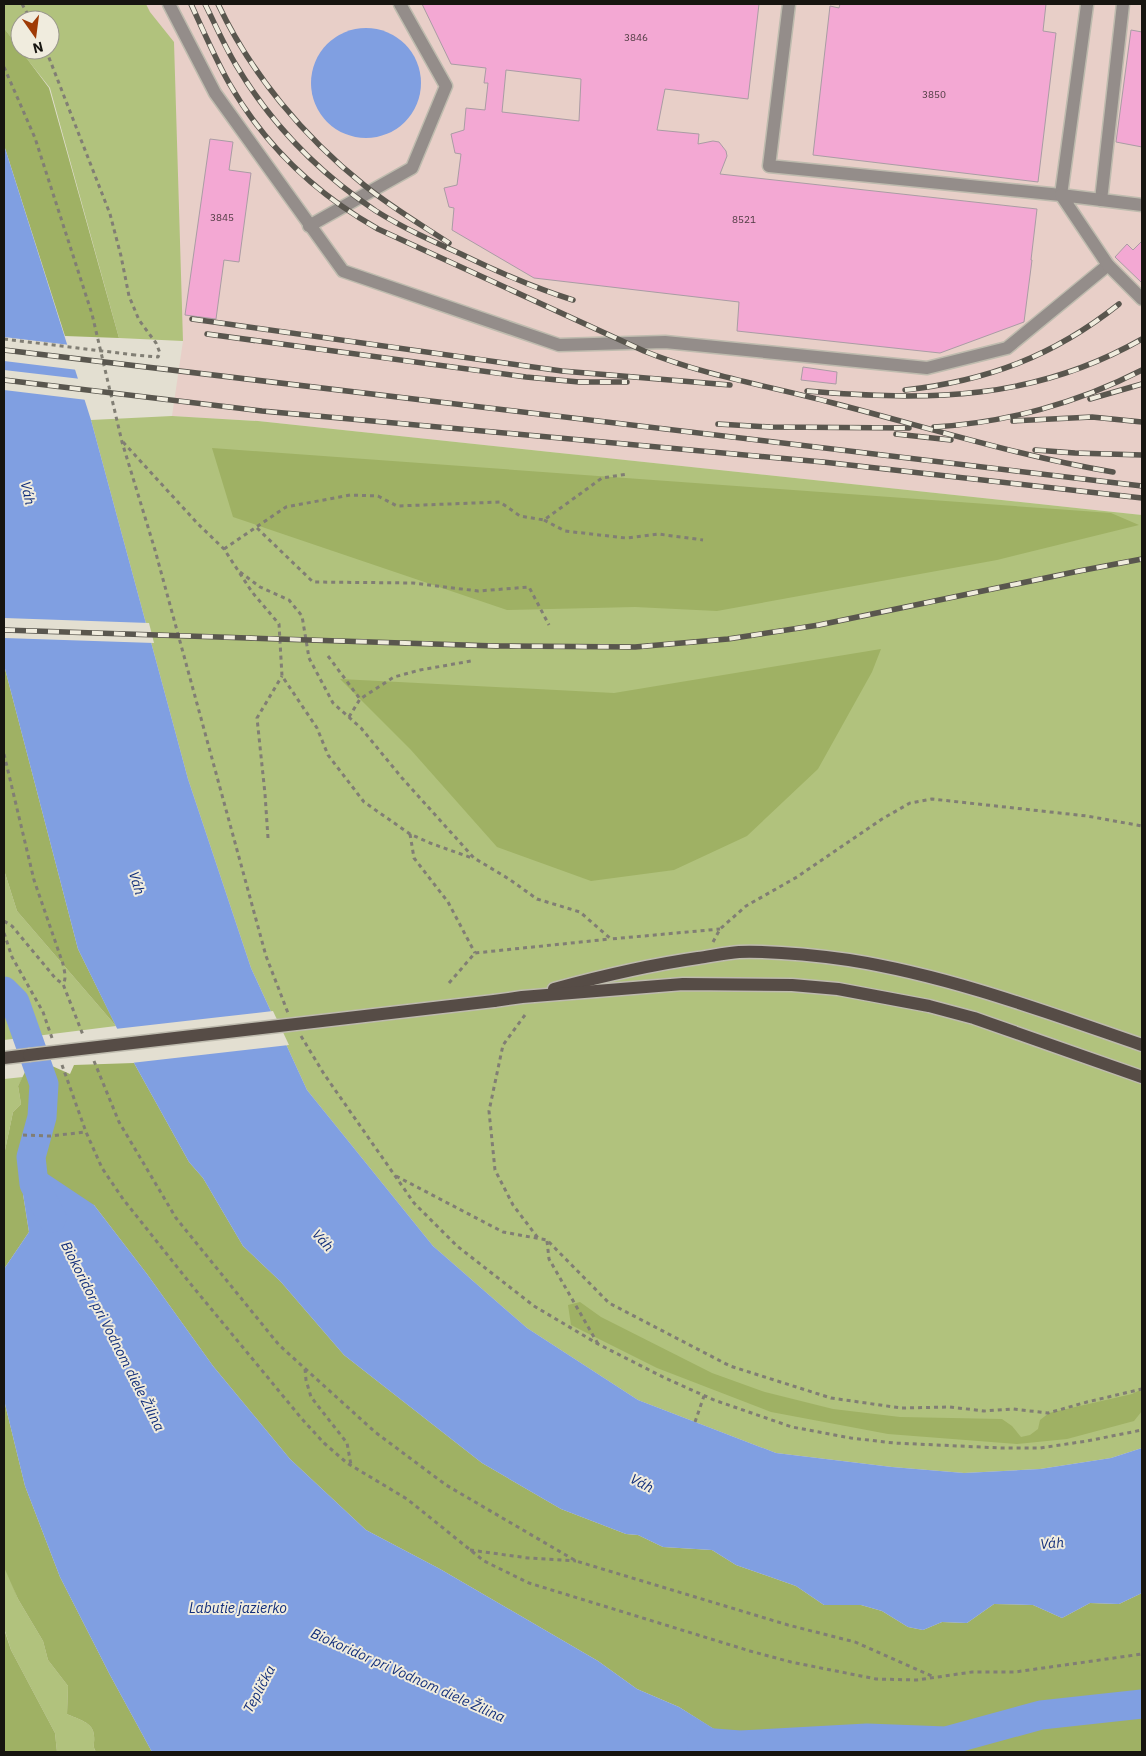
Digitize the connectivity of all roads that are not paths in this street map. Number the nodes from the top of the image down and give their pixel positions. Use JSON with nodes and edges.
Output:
{"nodes":[{"id":1,"x":169,"y":4,"type":"edge"},
{"id":2,"x":400,"y":4,"type":"edge"},
{"id":3,"x":788,"y":4,"type":"edge"},
{"id":4,"x":1123,"y":4,"type":"edge"},
{"id":5,"x":1086,"y":5,"type":"edge"},
{"id":6,"x":1060,"y":195,"type":"junction"},
{"id":7,"x":1101,"y":200,"type":"junction"},
{"id":8,"x":1142,"y":205,"type":"edge"},
{"id":9,"x":309,"y":226,"type":"junction"},
{"id":10,"x":1108,"y":265,"type":"junction"},
{"id":11,"x":1142,"y":299,"type":"edge"},
{"id":12,"x":522,"y":997,"type":"junction"},
{"id":13,"x":1142,"y":1045,"type":"edge"},
{"id":14,"x":4,"y":1058,"type":"edge"},
{"id":15,"x":1142,"y":1077,"type":"edge"}],
"edges":[{"from":1,"to":9,"type":"lane"},
{"from":2,"to":9,"type":"lane"},
{"from":3,"to":6,"type":"lane"},
{"from":4,"to":7,"type":"lane"},
{"from":5,"to":6,"type":"lane"},
{"from":6,"to":7,"type":"lane"},
{"from":6,"to":10,"type":"lane"},
{"from":7,"to":8,"type":"lane"},
{"from":9,"to":10,"type":"lane"},
{"from":10,"to":11,"type":"lane"},
{"from":12,"to":13,"type":"main road"},
{"from":12,"to":14,"type":"main road","bridge":true},
{"from":12,"to":15,"type":"main road"}]}
